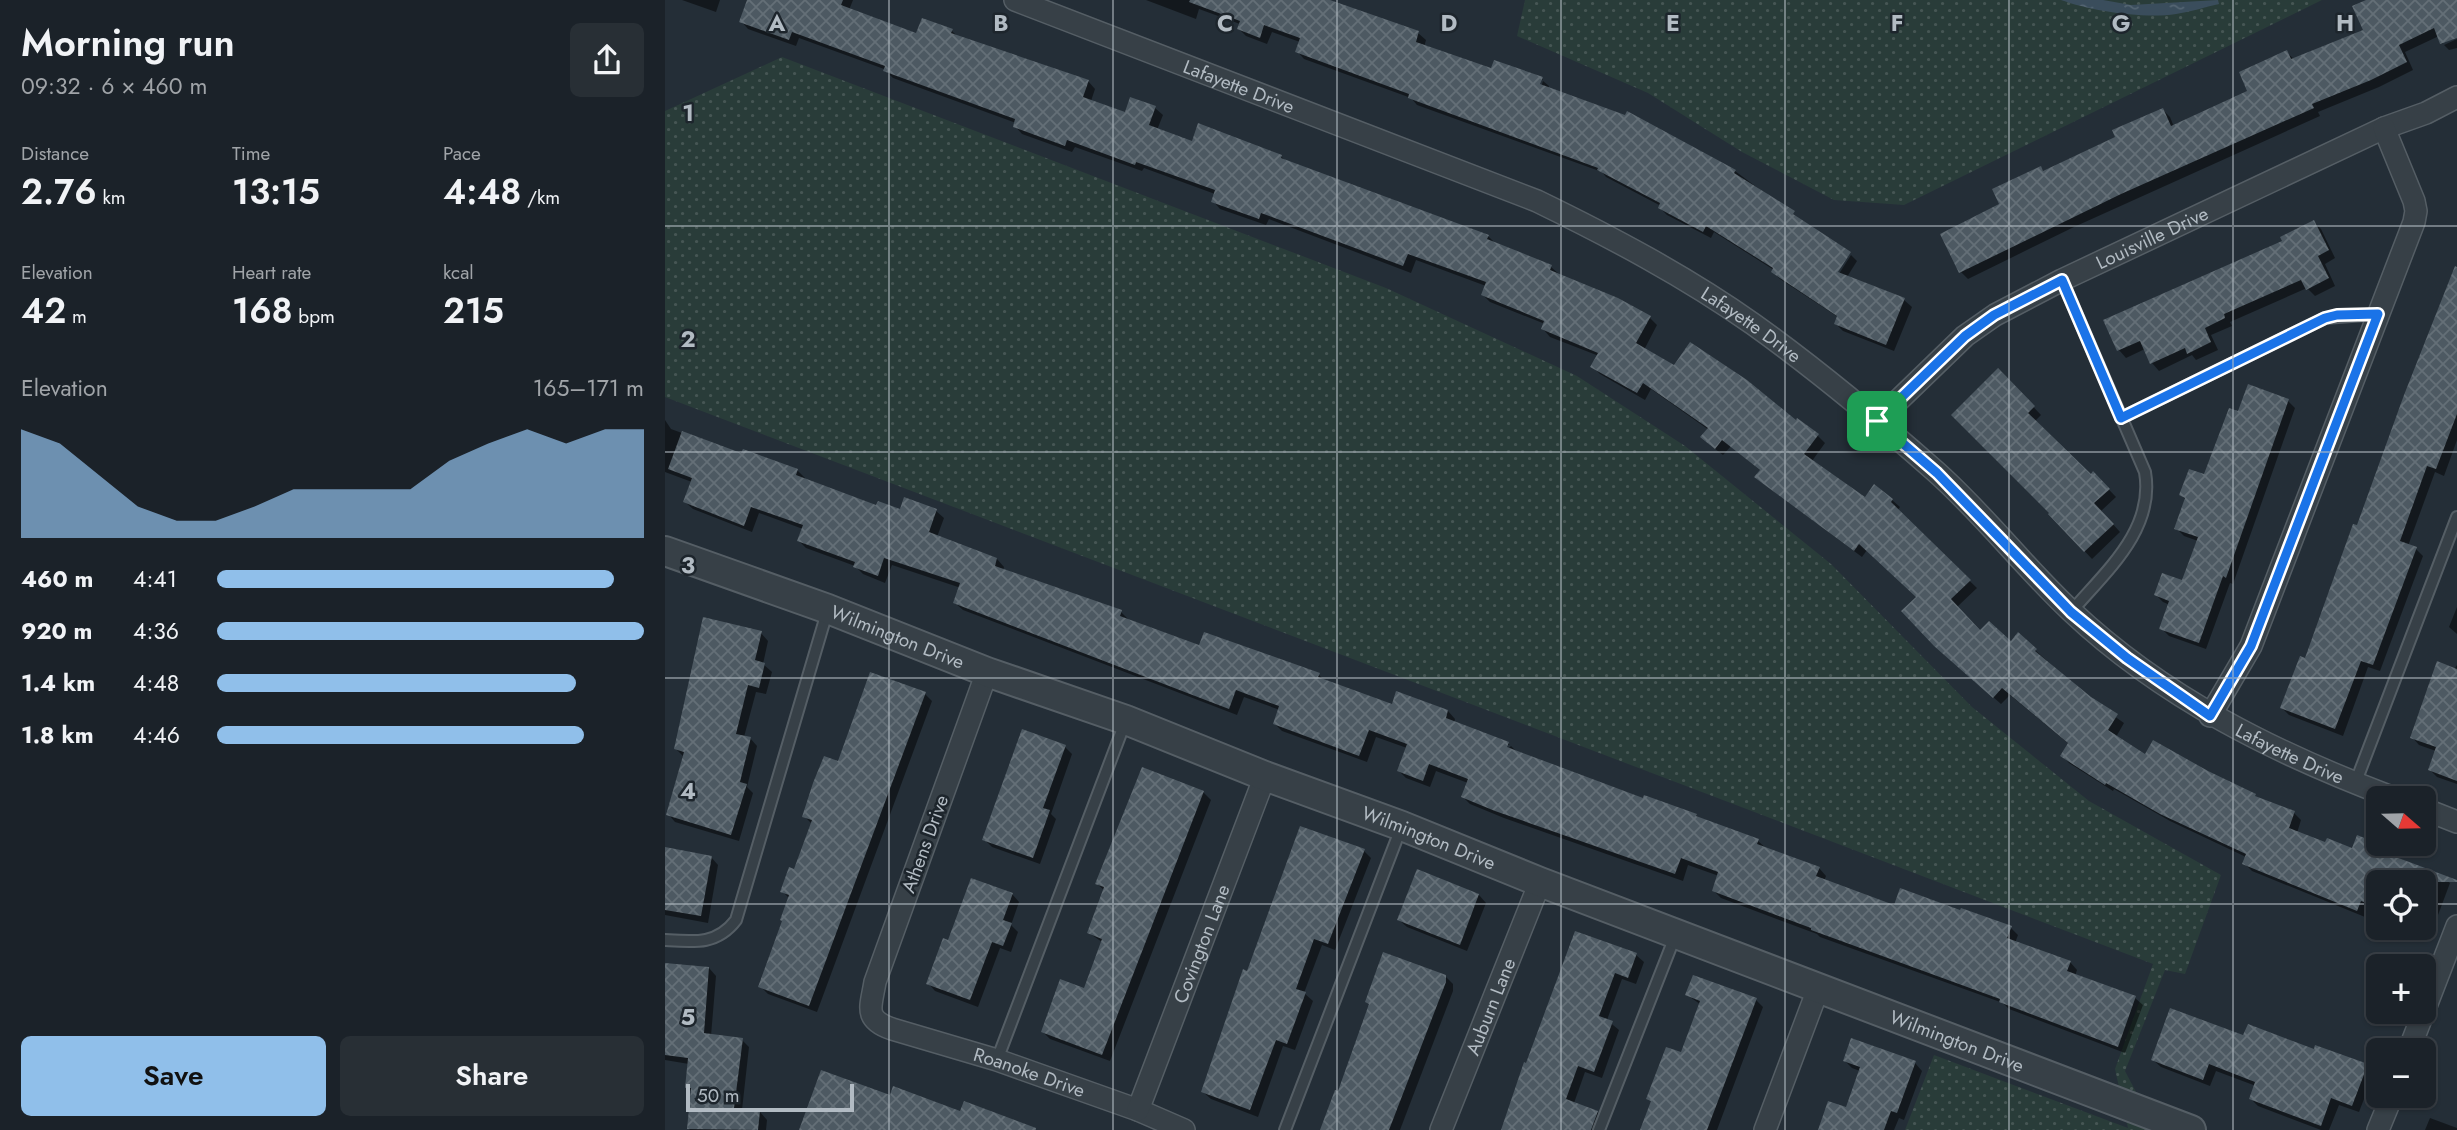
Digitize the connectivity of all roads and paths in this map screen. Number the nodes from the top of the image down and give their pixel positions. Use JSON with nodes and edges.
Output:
{"nodes":[{"id":1,"x":1015,"y":0,"type":"edge"},
{"id":2,"x":2457,"y":97,"type":"edge"},
{"id":3,"x":2384,"y":128,"type":"junction"},
{"id":4,"x":2062,"y":280,"type":"junction"},
{"id":5,"x":2378,"y":314,"type":"junction"},
{"id":6,"x":2121,"y":418,"type":"junction"},
{"id":7,"x":1877,"y":421,"type":"junction"},
{"id":8,"x":2457,"y":517,"type":"edge"},
{"id":9,"x":665,"y":553,"type":"edge"},
{"id":10,"x":828,"y":609,"type":"junction"},
{"id":11,"x":2071,"y":612,"type":"junction"},
{"id":12,"x":987,"y":672,"type":"junction"},
{"id":13,"x":2210,"y":716,"type":"junction"},
{"id":14,"x":1126,"y":720,"type":"junction"},
{"id":15,"x":1265,"y":776,"type":"junction"},
{"id":16,"x":2355,"y":783,"type":"junction"},
{"id":17,"x":2366,"y":787,"type":"edge"},
{"id":18,"x":2436,"y":814,"type":"edge"},
{"id":19,"x":2457,"y":822,"type":"edge"},
{"id":20,"x":1402,"y":826,"type":"junction"},
{"id":21,"x":1539,"y":882,"type":"junction"},
{"id":22,"x":2457,"y":926,"type":"edge"},
{"id":23,"x":1676,"y":934,"type":"junction"},
{"id":24,"x":665,"y":940,"type":"edge"},
{"id":25,"x":1818,"y":989,"type":"junction"},
{"id":26,"x":873,"y":1018,"type":"joint"},
{"id":27,"x":2414,"y":1038,"type":"edge"},
{"id":28,"x":997,"y":1060,"type":"junction"},
{"id":29,"x":2387,"y":1108,"type":"edge"},
{"id":30,"x":1138,"y":1110,"type":"junction"},
{"id":31,"x":1184,"y":1130,"type":"edge"},
{"id":32,"x":1285,"y":1130,"type":"edge"},
{"id":33,"x":1441,"y":1130,"type":"edge"},
{"id":34,"x":1599,"y":1130,"type":"edge"},
{"id":35,"x":1765,"y":1130,"type":"edge"},
{"id":36,"x":2190,"y":1130,"type":"edge"},
{"id":37,"x":2378,"y":1130,"type":"edge"}],
"edges":[{"from":1,"to":7,"type":"street","name":"Lafayette Drive"},
{"from":2,"to":3,"type":"street","name":"Louisville Drive"},
{"from":3,"to":4,"type":"street","name":"Louisville Drive"},
{"from":3,"to":5,"type":"street"},
{"from":4,"to":6,"type":"lane"},
{"from":4,"to":7,"type":"street","name":"Louisville Drive"},
{"from":5,"to":6,"type":"lane"},
{"from":5,"to":13,"type":"street"},
{"from":6,"to":11,"type":"lane"},
{"from":7,"to":11,"type":"street","name":"Lafayette Drive"},
{"from":8,"to":16,"type":"lane"},
{"from":9,"to":10,"type":"street","name":"Wilmington Drive"},
{"from":10,"to":12,"type":"street","name":"Wilmington Drive"},
{"from":10,"to":24,"type":"lane"},
{"from":11,"to":13,"type":"street","name":"Lafayette Drive"},
{"from":12,"to":14,"type":"street","name":"Wilmington Drive"},
{"from":12,"to":26,"type":"street","name":"Athens Drive"},
{"from":13,"to":16,"type":"street","name":"Lafayette Drive"},
{"from":14,"to":15,"type":"street","name":"Wilmington Drive"},
{"from":14,"to":28,"type":"lane"},
{"from":15,"to":20,"type":"street","name":"Wilmington Drive"},
{"from":15,"to":30,"type":"street","name":"Covington Lane"},
{"from":16,"to":17,"type":"street","name":"Lafayette Drive"},
{"from":18,"to":19,"type":"street"},
{"from":20,"to":21,"type":"street","name":"Wilmington Drive"},
{"from":20,"to":32,"type":"lane"},
{"from":21,"to":23,"type":"street","name":"Wilmington Drive"},
{"from":21,"to":33,"type":"street","name":"Auburn Lane"},
{"from":22,"to":27,"type":"street"},
{"from":23,"to":25,"type":"street","name":"Wilmington Drive"},
{"from":23,"to":34,"type":"lane"},
{"from":25,"to":35,"type":"street"},
{"from":25,"to":36,"type":"street","name":"Wilmington Drive"},
{"from":26,"to":28,"type":"street","name":"Roanoke Drive"},
{"from":28,"to":30,"type":"street","name":"Roanoke Drive"},
{"from":29,"to":37,"type":"street"},
{"from":30,"to":31,"type":"street","name":"Roanoke Drive"}]}
